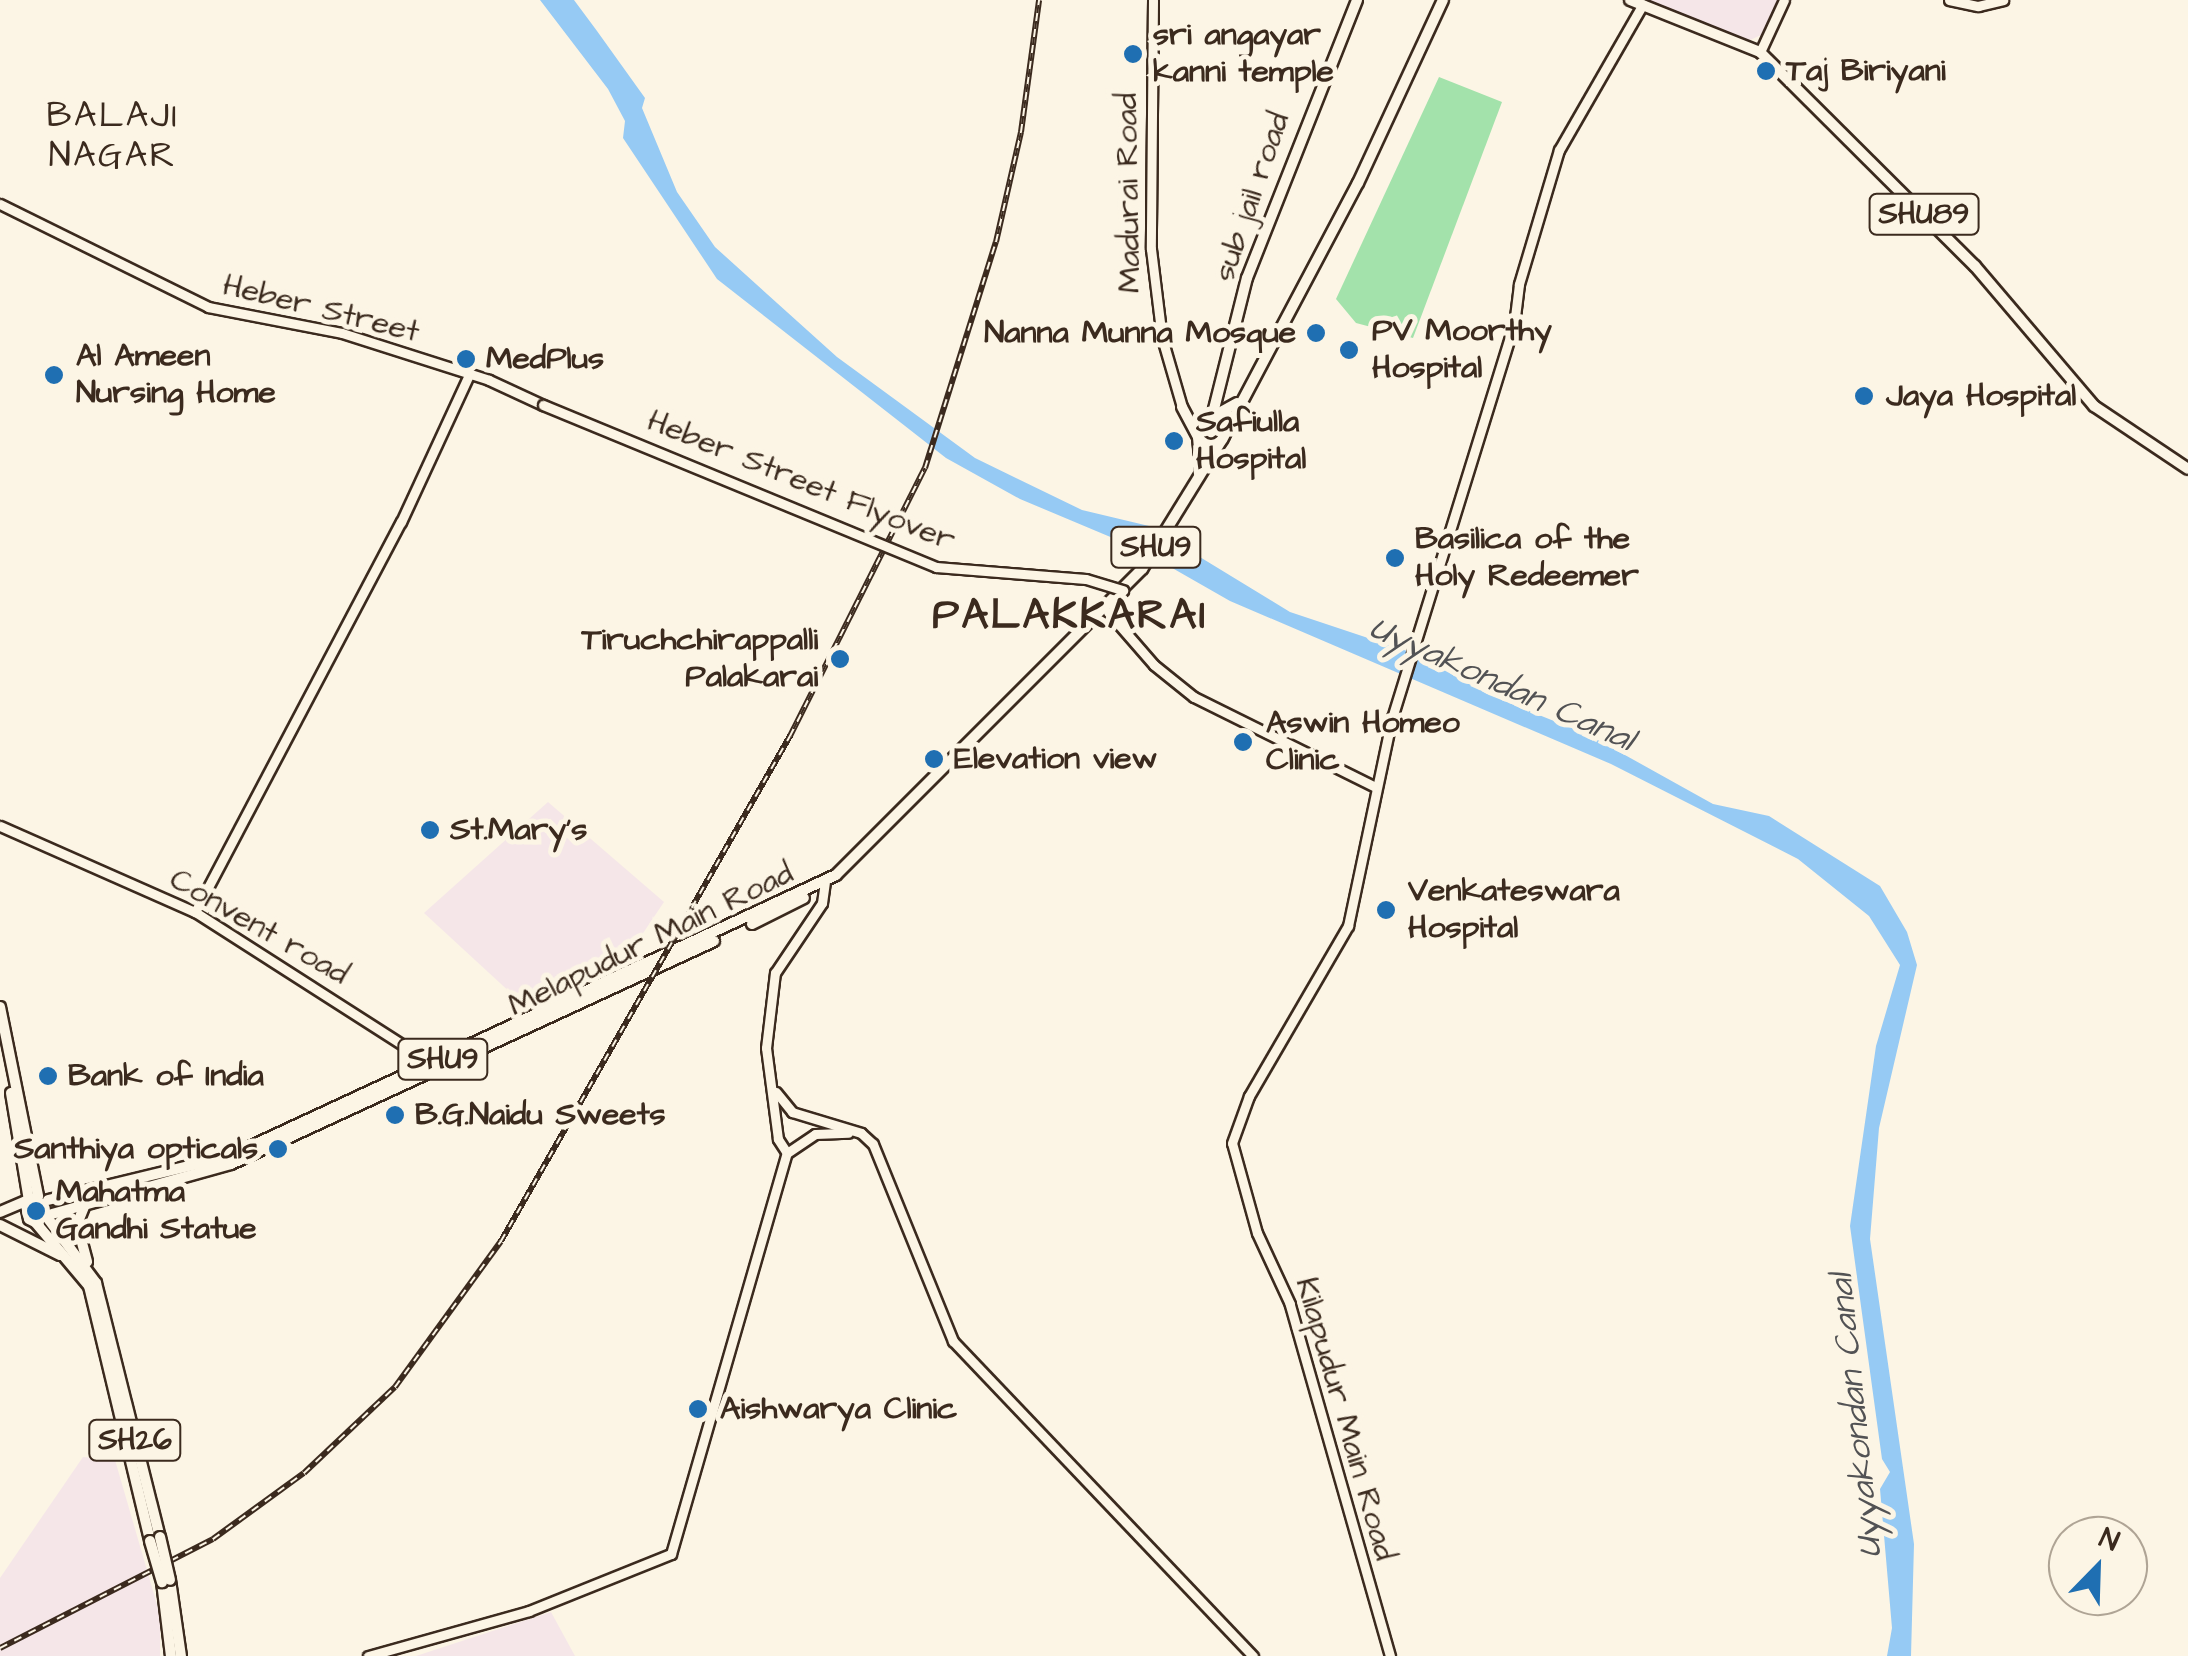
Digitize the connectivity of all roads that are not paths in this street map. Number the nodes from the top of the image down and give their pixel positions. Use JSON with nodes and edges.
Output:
{"nodes":[{"id":1,"x":1153,"y":0,"type":"edge"},
{"id":2,"x":1357,"y":0,"type":"edge"},
{"id":3,"x":1442,"y":0,"type":"edge"},
{"id":4,"x":1630,"y":0,"type":"edge"},
{"id":5,"x":1784,"y":0,"type":"edge"},
{"id":6,"x":1949,"y":0,"type":"edge"},
{"id":7,"x":2002,"y":0,"type":"edge"},
{"id":8,"x":1643,"y":4,"type":"junction"},
{"id":9,"x":1760,"y":52,"type":"junction"},
{"id":10,"x":0,"y":204,"type":"edge"},
{"id":11,"x":469,"y":375,"type":"junction"},
{"id":12,"x":526,"y":398,"type":"joint"},
{"id":13,"x":1242,"y":400,"type":"junction"},
{"id":14,"x":1182,"y":408,"type":"junction"},
{"id":15,"x":1208,"y":418,"type":"junction"},
{"id":16,"x":1198,"y":437,"type":"junction"},
{"id":17,"x":1223,"y":437,"type":"junction"},
{"id":18,"x":2188,"y":469,"type":"edge"},
{"id":19,"x":1200,"y":476,"type":"junction"},
{"id":20,"x":1123,"y":590,"type":"junction"},
{"id":21,"x":1108,"y":612,"type":"dead end"},
{"id":22,"x":1374,"y":787,"type":"junction"},
{"id":23,"x":0,"y":826,"type":"edge"},
{"id":24,"x":824,"y":882,"type":"junction"},
{"id":25,"x":196,"y":912,"type":"junction"},
{"id":26,"x":0,"y":1007,"type":"edge"},
{"id":27,"x":0,"y":1038,"type":"edge"},
{"id":28,"x":434,"y":1065,"type":"junction"},
{"id":29,"x":773,"y":1085,"type":"junction"},
{"id":30,"x":860,"y":1133,"type":"junction"},
{"id":31,"x":787,"y":1154,"type":"junction"},
{"id":32,"x":34,"y":1203,"type":"junction"},
{"id":33,"x":86,"y":1206,"type":"junction"},
{"id":34,"x":0,"y":1212,"type":"edge"},
{"id":35,"x":46,"y":1219,"type":"junction"},
{"id":36,"x":0,"y":1224,"type":"edge"},
{"id":37,"x":65,"y":1258,"type":"junction"},
{"id":38,"x":88,"y":1268,"type":"junction"},
{"id":39,"x":155,"y":1539,"type":"junction"},
{"id":40,"x":166,"y":1581,"type":"junction"},
{"id":41,"x":171,"y":1656,"type":"edge"},
{"id":42,"x":181,"y":1656,"type":"edge"},
{"id":43,"x":368,"y":1656,"type":"edge"},
{"id":44,"x":1253,"y":1656,"type":"edge"},
{"id":45,"x":1390,"y":1656,"type":"edge"}],
"edges":[{"from":1,"to":14,"type":"street","name":"Madurai Road"},
{"from":2,"to":15,"type":"main road","name":"sub jail road"},
{"from":3,"to":13,"type":"main road"},
{"from":4,"to":8,"type":"main road","number":"SHU89"},
{"from":5,"to":9,"type":"street"},
{"from":6,"to":7,"type":"street"},
{"from":8,"to":9,"type":"main road","number":"SHU89"},
{"from":8,"to":22,"type":"street","name":"Kilapudur Main Road"},
{"from":9,"to":18,"type":"main road","number":"SHU89"},
{"from":10,"to":11,"type":"street","name":"Heber Street"},
{"from":11,"to":12,"type":"street","name":"Heber Street"},
{"from":11,"to":25,"type":"street"},
{"from":12,"to":20,"type":"street","name":"Heber Street Flyover","bridge":true},
{"from":13,"to":15,"type":"main road"},
{"from":13,"to":17,"type":"main road"},
{"from":14,"to":15,"type":"main road"},
{"from":14,"to":16,"type":"main road","name":"Madurai Road"},
{"from":15,"to":16,"type":"main road","name":"sub jail road"},
{"from":15,"to":17,"type":"main road"},
{"from":16,"to":17,"type":"main road"},
{"from":16,"to":19,"type":"main road"},
{"from":17,"to":19,"type":"main road","number":"SHU9"},
{"from":19,"to":20,"type":"main road","number":"SHU9"},
{"from":20,"to":24,"type":"main road","name":"Melapudur Main Road","number":"SHU9"},
{"from":21,"to":22,"type":"street"},
{"from":22,"to":45,"type":"street","name":"Kilapudur Main Road"},
{"from":23,"to":25,"type":"street","name":"Convent road"},
{"from":24,"to":28,"type":"main road","name":"Melapudur Main Road","number":"SHU9"},
{"from":24,"to":29,"type":"street"},
{"from":25,"to":28,"type":"street","name":"Convent road"},
{"from":26,"to":32,"type":"main road"},
{"from":27,"to":32,"type":"main road"},
{"from":28,"to":32,"type":"main road","name":"Melapudur Main Road","number":"SHU9"},
{"from":28,"to":33,"type":"main road","name":"Melapudur Main Road","number":"SHU9"},
{"from":29,"to":30,"type":"street"},
{"from":29,"to":31,"type":"street"},
{"from":30,"to":31,"type":"street"},
{"from":30,"to":44,"type":"street"},
{"from":31,"to":43,"type":"street"},
{"from":32,"to":34,"type":"main road","number":"SHU9"},
{"from":32,"to":35,"type":"main road"},
{"from":32,"to":35,"type":"main road"},
{"from":32,"to":36,"type":"main road","number":"SHU9"},
{"from":33,"to":35,"type":"main road","name":"Melapudur Main Road","number":"SHU9"},
{"from":33,"to":38,"type":"main road"},
{"from":35,"to":37,"type":"main road","number":"SH26"},
{"from":35,"to":38,"type":"main road","number":"SH26"},
{"from":36,"to":37,"type":"main road"},
{"from":37,"to":39,"type":"main road","number":"SH26"},
{"from":38,"to":39,"type":"main road","number":"SH26"},
{"from":39,"to":40,"type":"main road","number":"SH26","bridge":true},
{"from":40,"to":41,"type":"main road","number":"SH26"},
{"from":40,"to":42,"type":"main road","number":"SH26"}]}
